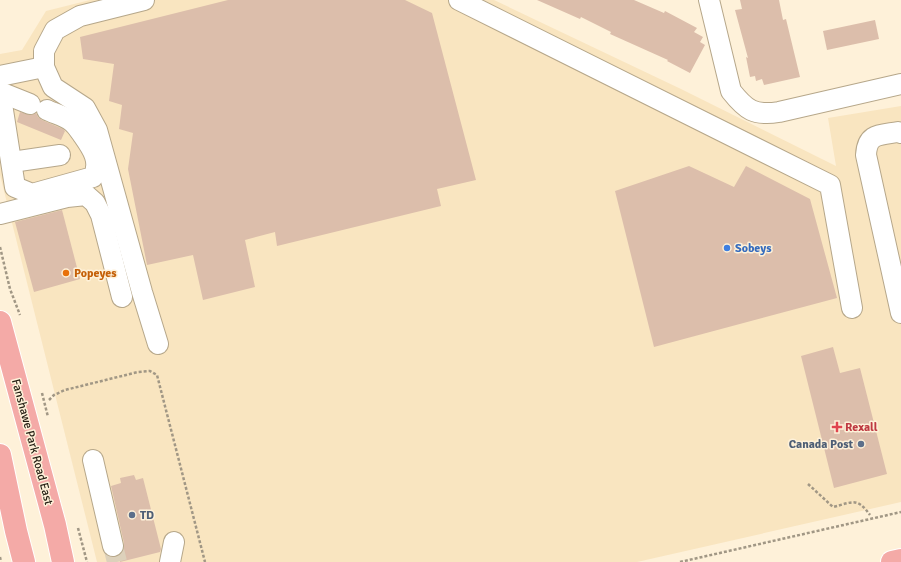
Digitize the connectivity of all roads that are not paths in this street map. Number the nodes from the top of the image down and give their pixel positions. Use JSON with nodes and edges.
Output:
{"nodes":[{"id":1,"x":144,"y":0,"type":"edge"},
{"id":2,"x":459,"y":0,"type":"edge"},
{"id":3,"x":709,"y":0,"type":"edge"},
{"id":4,"x":44,"y":67,"type":"junction"},
{"id":5,"x":0,"y":76,"type":"edge"},
{"id":6,"x":901,"y":84,"type":"edge"},
{"id":7,"x":0,"y":92,"type":"edge"},
{"id":8,"x":901,"y":133,"type":"edge"},
{"id":9,"x":60,"y":155,"type":"dead end"},
{"id":10,"x":12,"y":162,"type":"junction"},
{"id":11,"x":0,"y":214,"type":"edge"},
{"id":12,"x":898,"y":282,"type":"edge"},
{"id":13,"x":122,"y":297,"type":"dead end"},
{"id":14,"x":852,"y":308,"type":"dead end"},
{"id":15,"x":901,"y":313,"type":"edge"},
{"id":16,"x":0,"y":322,"type":"edge"},
{"id":17,"x":158,"y":344,"type":"dead end"},
{"id":18,"x":0,"y":455,"type":"edge"},
{"id":19,"x":93,"y":460,"type":"dead end"},
{"id":20,"x":174,"y":542,"type":"dead end"},
{"id":21,"x":116,"y":556,"type":"tunnel mouth"},
{"id":22,"x":901,"y":560,"type":"edge"},
{"id":23,"x":24,"y":562,"type":"edge"},
{"id":24,"x":63,"y":562,"type":"edge"},
{"id":25,"x":170,"y":562,"type":"edge"},
{"id":26,"x":892,"y":562,"type":"edge"}],
"edges":[{"from":1,"to":4,"type":"lane"},
{"from":2,"to":14,"type":"lane"},
{"from":3,"to":6,"type":"lane"},
{"from":4,"to":5,"type":"lane"},
{"from":4,"to":17,"type":"lane"},
{"from":7,"to":10,"type":"lane"},
{"from":7,"to":10,"type":"lane"},
{"from":8,"to":12,"type":"lane"},
{"from":9,"to":10,"type":"lane"},
{"from":11,"to":13,"type":"lane"},
{"from":12,"to":15,"type":"lane"},
{"from":16,"to":24,"type":"main road","name":"Fanshawe Park Road East"},
{"from":18,"to":23,"type":"main road"},
{"from":19,"to":21,"type":"lane"},
{"from":20,"to":25,"type":"lane"},
{"from":22,"to":26,"type":"main road"}]}
